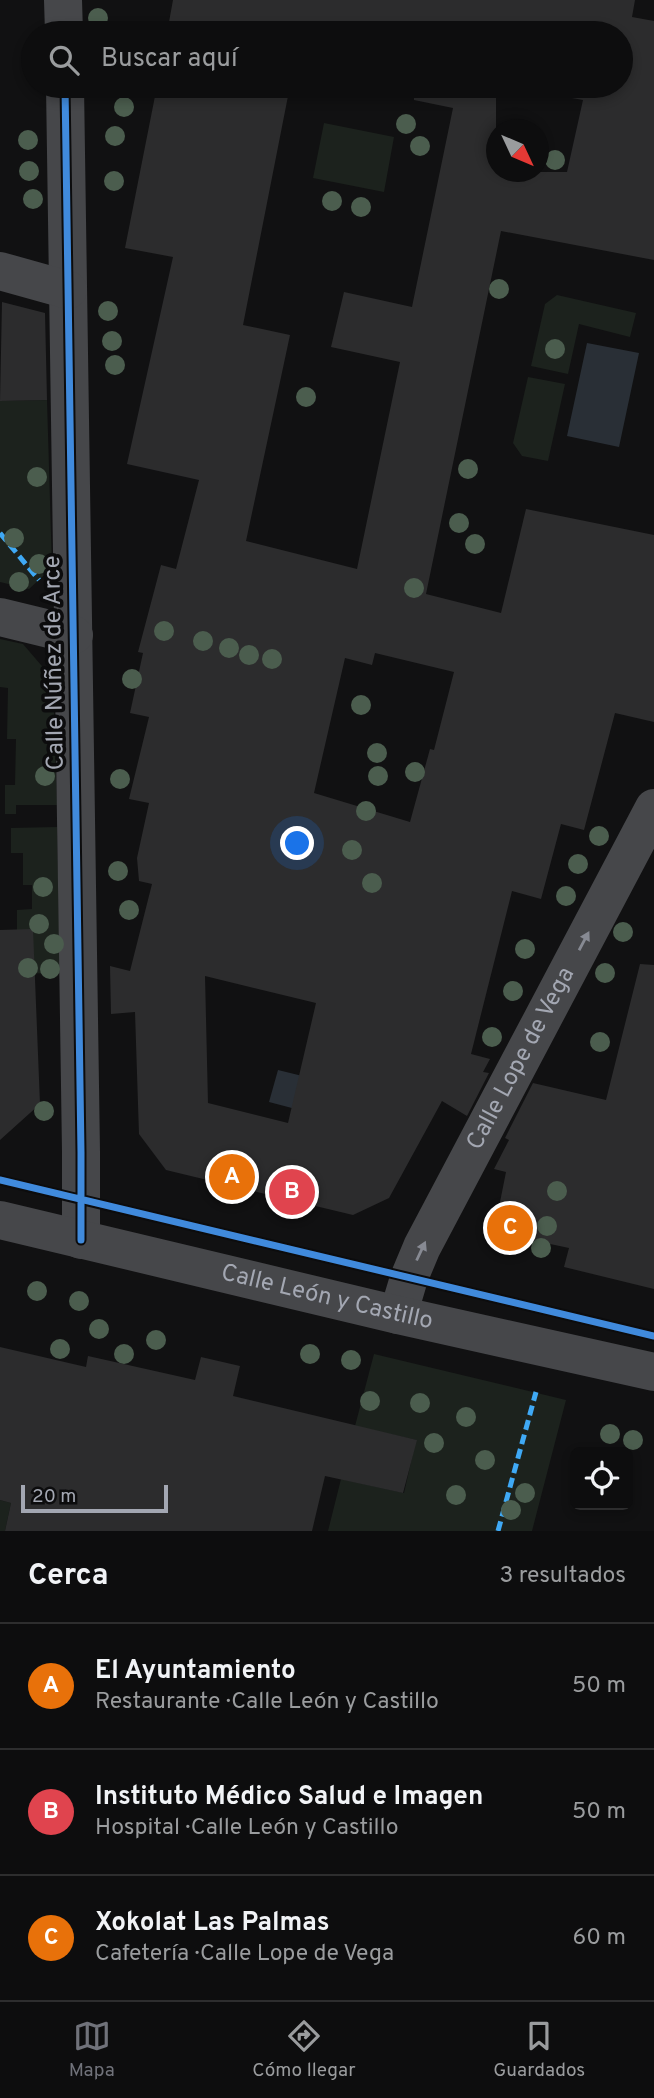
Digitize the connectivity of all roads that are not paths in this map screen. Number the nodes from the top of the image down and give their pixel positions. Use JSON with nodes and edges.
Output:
{"nodes":[{"id":1,"x":63,"y":0,"type":"edge"},
{"id":2,"x":64,"y":21,"type":"edge"},
{"id":3,"x":65,"y":98,"type":"edge"},
{"id":4,"x":0,"y":271,"type":"edge"},
{"id":5,"x":68,"y":289,"type":"junction"},
{"id":6,"x":0,"y":617,"type":"edge"},
{"id":7,"x":74,"y":635,"type":"junction"},
{"id":8,"x":654,"y":808,"type":"edge"},
{"id":9,"x":0,"y":1220,"type":"edge"},
{"id":10,"x":81,"y":1240,"type":"junction"},
{"id":11,"x":398,"y":1315,"type":"junction"},
{"id":12,"x":654,"y":1372,"type":"edge"}],
"edges":[{"from":1,"to":2,"type":"street"},
{"from":3,"to":5,"type":"street","name":"Calle Núñez de Arce"},
{"from":4,"to":5,"type":"street"},
{"from":5,"to":7,"type":"street","name":"Calle Núñez de Arce"},
{"from":6,"to":7,"type":"street"},
{"from":7,"to":10,"type":"street","name":"Calle Núñez de Arce"},
{"from":11,"to":8,"type":"street","name":"Calle Lope de Vega","one_way":true},
{"from":9,"to":10,"type":"street","name":"Calle León y Castillo"},
{"from":10,"to":11,"type":"street","name":"Calle León y Castillo"},
{"from":11,"to":12,"type":"street","name":"Calle León y Castillo"}]}
